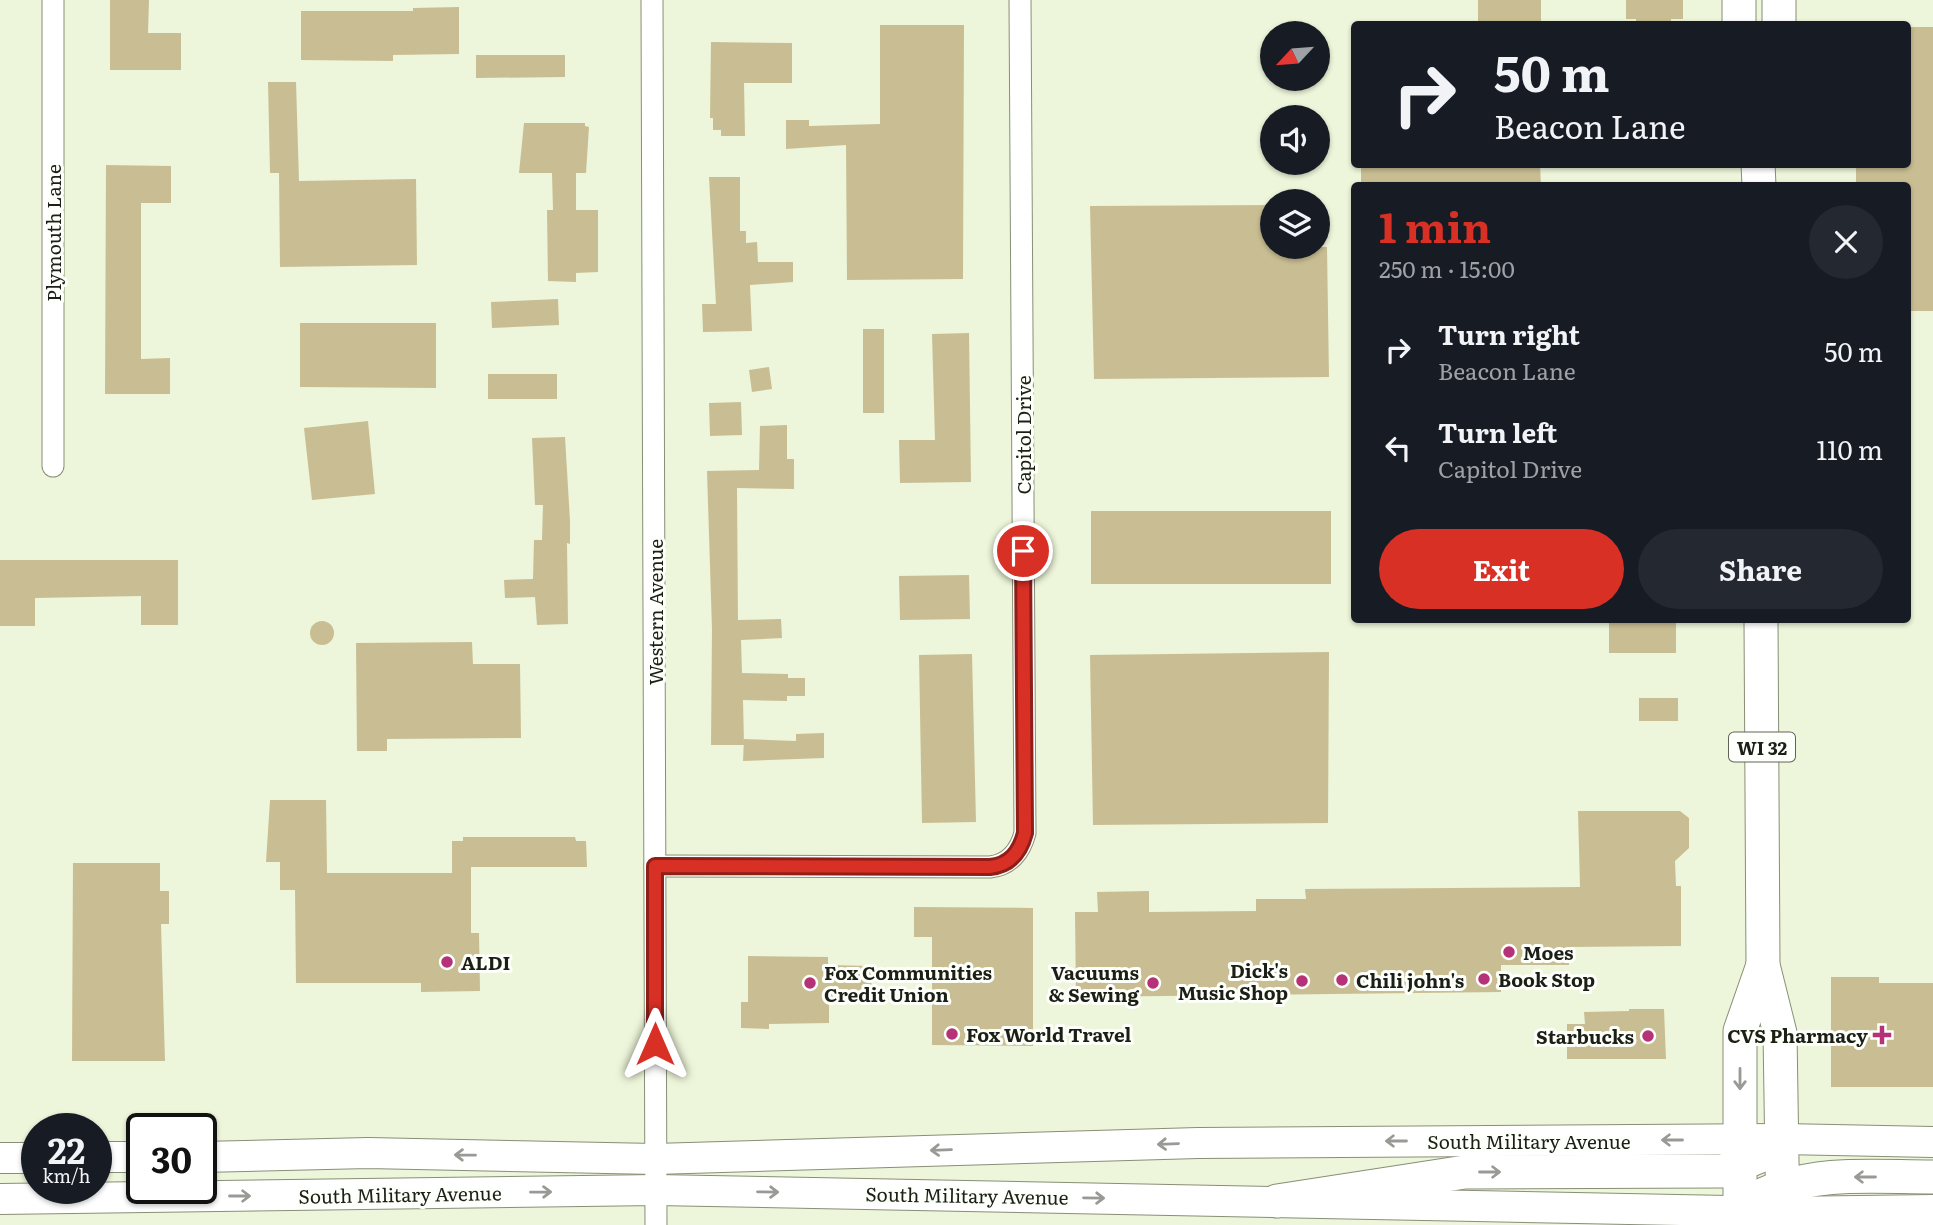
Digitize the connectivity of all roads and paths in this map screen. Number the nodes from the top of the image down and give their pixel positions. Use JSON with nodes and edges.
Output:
{"nodes":[{"id":1,"x":53,"y":0,"type":"edge"},
{"id":2,"x":652,"y":0,"type":"edge"},
{"id":3,"x":1020,"y":0,"type":"edge"},
{"id":4,"x":1739,"y":0,"type":"edge"},
{"id":5,"x":1779,"y":0,"type":"edge"},
{"id":6,"x":1738,"y":21,"type":"edge"},
{"id":7,"x":1779,"y":21,"type":"edge"},
{"id":8,"x":53,"y":466,"type":"dead end"},
{"id":9,"x":1761,"y":623,"type":"edge"},
{"id":10,"x":655,"y":866,"type":"junction"},
{"id":11,"x":1763,"y":965,"type":"junction"},
{"id":12,"x":1783,"y":1139,"type":"junction"},
{"id":13,"x":1933,"y":1142,"type":"edge"},
{"id":14,"x":1740,"y":1152,"type":"junction"},
{"id":15,"x":21,"y":1157,"type":"edge"},
{"id":16,"x":217,"y":1157,"type":"edge"},
{"id":17,"x":0,"y":1158,"type":"edge"},
{"id":18,"x":655,"y":1159,"type":"junction"},
{"id":19,"x":1933,"y":1177,"type":"edge"},
{"id":20,"x":656,"y":1190,"type":"junction"},
{"id":21,"x":0,"y":1199,"type":"edge"},
{"id":22,"x":1277,"y":1201,"type":"junction"},
{"id":23,"x":1783,"y":1208,"type":"edge"},
{"id":24,"x":1933,"y":1210,"type":"edge"},
{"id":25,"x":1740,"y":1218,"type":"edge"},
{"id":26,"x":656,"y":1225,"type":"edge"}],
"edges":[{"from":1,"to":8,"type":"street","name":"Plymouth Lane"},
{"from":2,"to":10,"type":"street","name":"Western Avenue"},
{"from":3,"to":10,"type":"street","name":"Capitol Drive"},
{"from":4,"to":6,"type":"main road"},
{"from":5,"to":7,"type":"main road"},
{"from":9,"to":11,"type":"main road","number":"WI 32"},
{"from":10,"to":18,"type":"street","name":"Western Avenue"},
{"from":11,"to":12,"type":"main road","number":"WI 32"},
{"from":11,"to":14,"type":"main road","number":"WI 32","one_way":true},
{"from":12,"to":13,"type":"main road"},
{"from":12,"to":14,"type":"main road"},
{"from":12,"to":23,"type":"main road","number":"WI 32"},
{"from":14,"to":18,"type":"main road","name":"South Military Avenue","one_way":true},
{"from":22,"to":14,"type":"main road","one_way":true},
{"from":14,"to":25,"type":"main road","number":"WI 32"},
{"from":15,"to":17,"type":"main road"},
{"from":18,"to":16,"type":"main road","name":"South Military Avenue","one_way":true},
{"from":18,"to":20,"type":"street","name":"Western Avenue"},
{"from":19,"to":23,"type":"main road","one_way":true},
{"from":21,"to":20,"type":"main road","name":"South Military Avenue","one_way":true},
{"from":20,"to":22,"type":"main road","name":"South Military Avenue","one_way":true},
{"from":20,"to":26,"type":"street","name":"Western Avenue"},
{"from":22,"to":25,"type":"main road","name":"South Military Avenue"},
{"from":23,"to":24,"type":"main road"},
{"from":23,"to":25,"type":"main road"}]}
